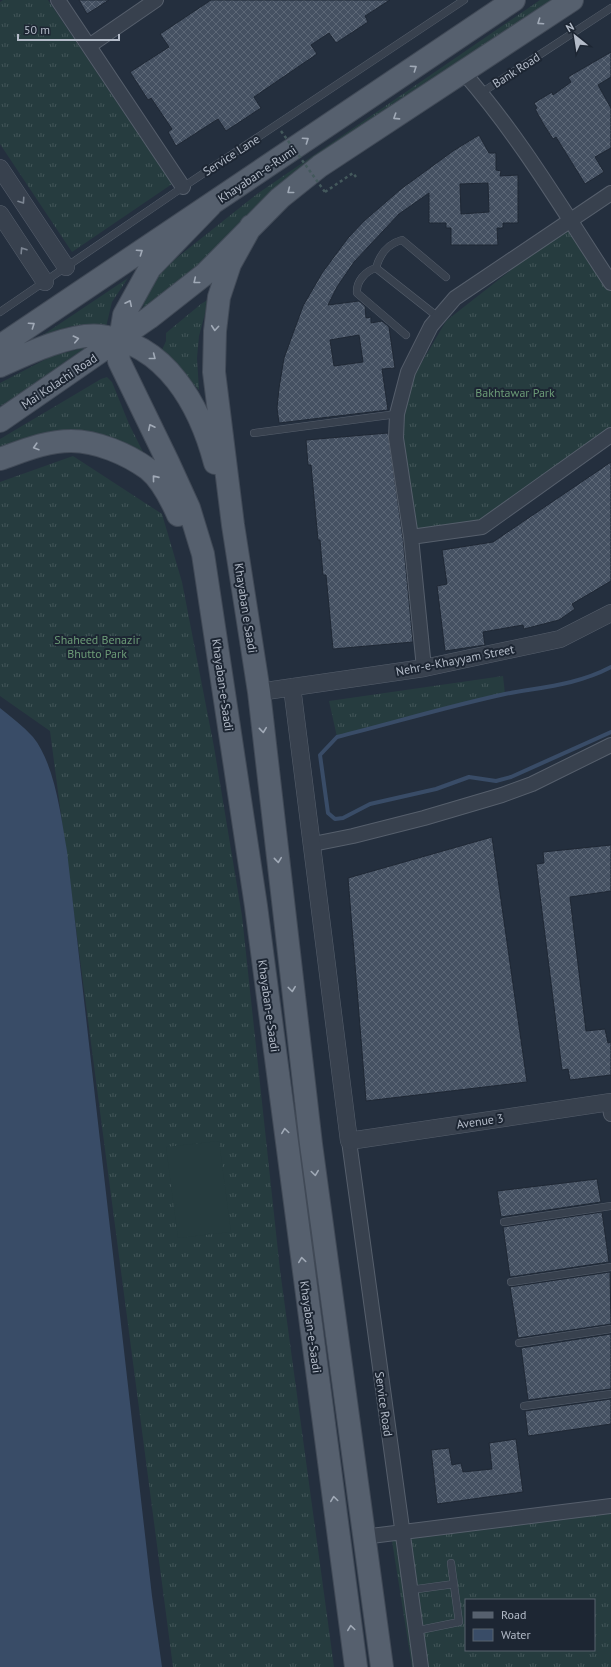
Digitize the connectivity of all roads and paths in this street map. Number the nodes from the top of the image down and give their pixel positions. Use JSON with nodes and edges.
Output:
{"nodes":[{"id":1,"x":58,"y":0,"type":"edge"},
{"id":2,"x":156,"y":0,"type":"edge"},
{"id":3,"x":464,"y":0,"type":"edge"},
{"id":4,"x":514,"y":0,"type":"edge"},
{"id":5,"x":572,"y":0,"type":"edge"},
{"id":6,"x":611,"y":8,"type":"edge"},
{"id":7,"x":89,"y":46,"type":"junction"},
{"id":8,"x":464,"y":73,"type":"junction"},
{"id":9,"x":482,"y":93,"type":"junction"},
{"id":10,"x":281,"y":131,"type":"dead end"},
{"id":11,"x":0,"y":168,"type":"edge"},
{"id":12,"x":356,"y":177,"type":"dead end"},
{"id":13,"x":183,"y":186,"type":"junction"},
{"id":14,"x":611,"y":193,"type":"edge"},
{"id":15,"x":211,"y":205,"type":"junction"},
{"id":16,"x":0,"y":214,"type":"edge"},
{"id":17,"x":570,"y":220,"type":"junction"},
{"id":18,"x":251,"y":226,"type":"junction"},
{"id":19,"x":66,"y":267,"type":"junction"},
{"id":20,"x":376,"y":268,"type":"junction"},
{"id":21,"x":446,"y":277,"type":"dead end"},
{"id":22,"x":45,"y":282,"type":"junction"},
{"id":23,"x":611,"y":283,"type":"edge"},
{"id":24,"x":0,"y":312,"type":"edge"},
{"id":25,"x":438,"y":317,"type":"junction"},
{"id":26,"x":406,"y":335,"type":"dead end"},
{"id":27,"x":0,"y":346,"type":"edge"},
{"id":28,"x":119,"y":351,"type":"junction"},
{"id":29,"x":0,"y":366,"type":"edge"},
{"id":30,"x":397,"y":414,"type":"junction"},
{"id":31,"x":0,"y":421,"type":"edge"},
{"id":32,"x":254,"y":433,"type":"dead end"},
{"id":33,"x":611,"y":435,"type":"edge"},
{"id":34,"x":0,"y":459,"type":"edge"},
{"id":35,"x":232,"y":525,"type":"junction"},
{"id":36,"x":411,"y":538,"type":"junction"},
{"id":37,"x":208,"y":588,"type":"junction"},
{"id":38,"x":611,"y":613,"type":"edge"},
{"id":39,"x":424,"y":668,"type":"junction"},
{"id":40,"x":292,"y":687,"type":"junction"},
{"id":41,"x":259,"y":692,"type":"junction"},
{"id":42,"x":611,"y":745,"type":"edge"},
{"id":43,"x":312,"y":844,"type":"junction"},
{"id":44,"x":610,"y":1106,"type":"edge"},
{"id":45,"x":349,"y":1141,"type":"junction"},
{"id":46,"x":611,"y":1206,"type":"edge"},
{"id":47,"x":504,"y":1222,"type":"dead end"},
{"id":48,"x":611,"y":1267,"type":"edge"},
{"id":49,"x":511,"y":1282,"type":"dead end"},
{"id":50,"x":611,"y":1329,"type":"edge"},
{"id":51,"x":519,"y":1343,"type":"dead end"},
{"id":52,"x":611,"y":1394,"type":"edge"},
{"id":53,"x":524,"y":1406,"type":"dead end"},
{"id":54,"x":611,"y":1506,"type":"edge"},
{"id":55,"x":401,"y":1532,"type":"junction"},
{"id":56,"x":363,"y":1537,"type":"junction"},
{"id":57,"x":451,"y":1563,"type":"dead end"},
{"id":58,"x":454,"y":1584,"type":"junction"},
{"id":59,"x":410,"y":1590,"type":"junction"},
{"id":60,"x":416,"y":1631,"type":"junction"},
{"id":61,"x":356,"y":1667,"type":"edge"},
{"id":62,"x":382,"y":1667,"type":"edge"},
{"id":63,"x":421,"y":1667,"type":"edge"}],
"edges":[{"from":1,"to":7,"type":"street"},
{"from":2,"to":7,"type":"street"},
{"from":3,"to":13,"type":"lane","name":"Service Lane"},
{"from":15,"to":4,"type":"main road","name":"Khayaban-e-Rumi","one_way":true},
{"from":5,"to":8,"type":"main road","one_way":true},
{"from":6,"to":9,"type":"lane","name":"Bank Road"},
{"from":7,"to":13,"type":"street"},
{"from":8,"to":9,"type":"street"},
{"from":8,"to":18,"type":"main road","one_way":true},
{"from":9,"to":17,"type":"street"},
{"from":10,"to":12,"type":"path","bridge":true},
{"from":11,"to":19,"type":"street","one_way":true},
{"from":13,"to":19,"type":"lane","name":"Service Lane"},
{"from":14,"to":17,"type":"street"},
{"from":27,"to":15,"type":"main road","name":"Khayaban-e-Rumi","one_way":true},
{"from":28,"to":15,"type":"main road","one_way":true},
{"from":22,"to":16,"type":"street","one_way":true},
{"from":17,"to":23,"type":"street"},
{"from":17,"to":25,"type":"street"},
{"from":18,"to":28,"type":"main road","one_way":true},
{"from":18,"to":35,"type":"main road","one_way":true},
{"from":19,"to":22,"type":"lane","name":"Service Lane"},
{"from":20,"to":21,"type":"lane"},
{"from":20,"to":25,"type":"lane"},
{"from":20,"to":26,"type":"lane"},
{"from":22,"to":24,"type":"lane","name":"Service Lane"},
{"from":25,"to":30,"type":"street"},
{"from":29,"to":28,"type":"main road","one_way":true},
{"from":28,"to":31,"type":"main road","name":"Mai Kolachi Road"},
{"from":28,"to":35,"type":"main road","one_way":true},
{"from":37,"to":28,"type":"main road","name":"Khayaban-e-Saadi","one_way":true},
{"from":30,"to":32,"type":"lane"},
{"from":30,"to":36,"type":"street"},
{"from":33,"to":36,"type":"street"},
{"from":37,"to":34,"type":"main road","one_way":true},
{"from":35,"to":41,"type":"main road","name":"Khayaban e Saadi"},
{"from":36,"to":39,"type":"street"},
{"from":61,"to":37,"type":"main road","name":"Khayaban-e-Saadi","one_way":true},
{"from":38,"to":39,"type":"street","name":"Nehr-e-Khayyam Street"},
{"from":39,"to":40,"type":"street","name":"Nehr-e-Khayyam Street"},
{"from":40,"to":41,"type":"street","name":"Nehr-e-Khayyam Street"},
{"from":40,"to":43,"type":"street"},
{"from":41,"to":56,"type":"main road","name":"Khayaban-e-Saadi","one_way":true},
{"from":42,"to":43,"type":"street"},
{"from":43,"to":45,"type":"street"},
{"from":44,"to":45,"type":"street","name":"Avenue 3"},
{"from":45,"to":55,"type":"street","name":"Service Road"},
{"from":46,"to":47,"type":"lane"},
{"from":48,"to":49,"type":"lane"},
{"from":50,"to":51,"type":"lane"},
{"from":52,"to":53,"type":"lane"},
{"from":54,"to":55,"type":"street"},
{"from":55,"to":56,"type":"street"},
{"from":55,"to":59,"type":"street","name":"Service Road"},
{"from":56,"to":62,"type":"main road","name":"Khayaban-e-Saadi"},
{"from":57,"to":58,"type":"lane"},
{"from":58,"to":59,"type":"lane"},
{"from":58,"to":60,"type":"lane"},
{"from":59,"to":60,"type":"street","name":"Service Road"},
{"from":60,"to":63,"type":"street","name":"Service Road"}]}
